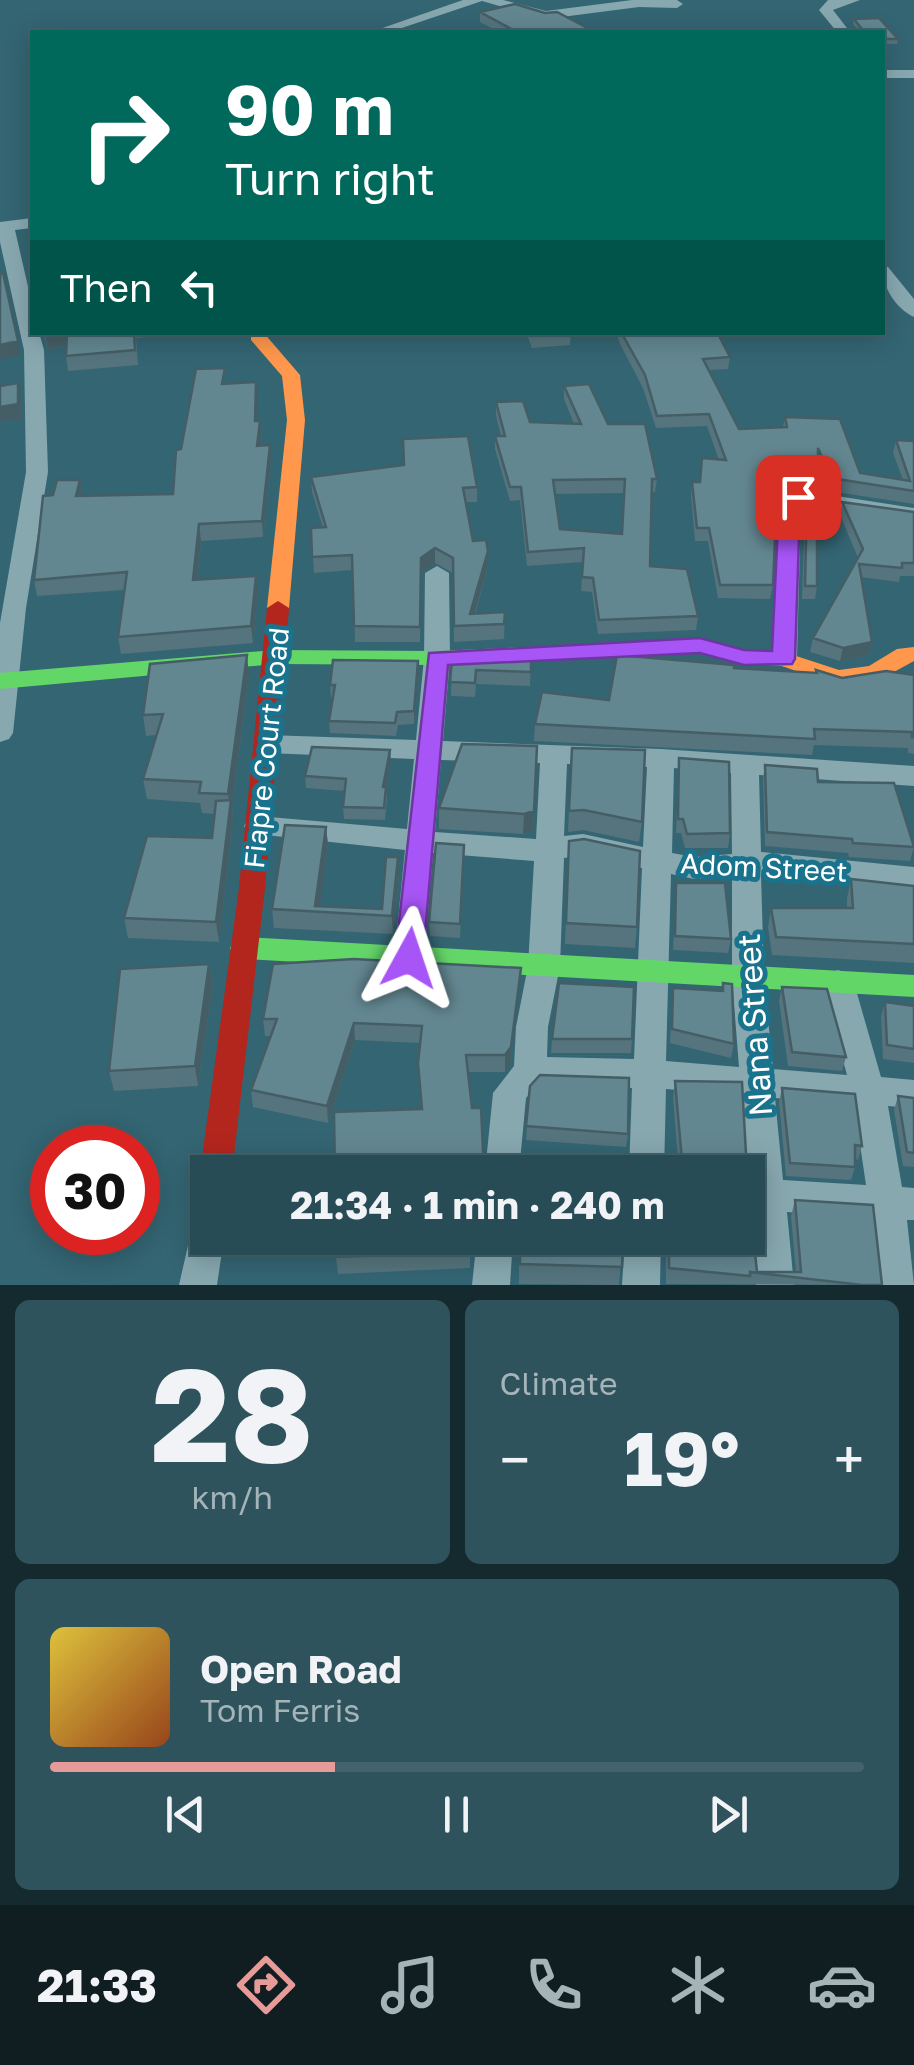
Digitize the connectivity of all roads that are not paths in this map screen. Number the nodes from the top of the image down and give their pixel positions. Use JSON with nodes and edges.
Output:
{"nodes":[{"id":1,"x":476,"y":0,"type":"edge"},
{"id":2,"x":488,"y":0,"type":"edge"},
{"id":3,"x":856,"y":0,"type":"edge"},
{"id":4,"x":677,"y":4,"type":"dead end"},
{"id":5,"x":570,"y":13,"type":"junction"},
{"id":6,"x":582,"y":25,"type":"edge"},
{"id":7,"x":384,"y":30,"type":"edge"},
{"id":8,"x":842,"y":30,"type":"edge"},
{"id":9,"x":885,"y":74,"type":"edge"},
{"id":10,"x":914,"y":74,"type":"edge"},
{"id":11,"x":30,"y":223,"type":"edge"},
{"id":12,"x":2,"y":226,"type":"edge"},
{"id":13,"x":885,"y":275,"type":"edge"},
{"id":14,"x":914,"y":312,"type":"edge"},
{"id":15,"x":30,"y":334,"type":"edge"},
{"id":16,"x":30,"y":335,"type":"edge"},
{"id":17,"x":257,"y":336,"type":"dead end"},
{"id":18,"x":914,"y":516,"type":"edge"},
{"id":19,"x":437,"y":572,"type":"dead end"},
{"id":20,"x":914,"y":654,"type":"edge"},
{"id":21,"x":275,"y":657,"type":"junction"},
{"id":22,"x":437,"y":658,"type":"junction"},
{"id":23,"x":784,"y":659,"type":"junction"},
{"id":24,"x":4,"y":681,"type":"edge"},
{"id":25,"x":0,"y":732,"type":"edge"},
{"id":26,"x":266,"y":744,"type":"junction"},
{"id":27,"x":427,"y":748,"type":"junction"},
{"id":28,"x":554,"y":753,"type":"junction"},
{"id":29,"x":661,"y":758,"type":"junction"},
{"id":30,"x":745,"y":764,"type":"junction"},
{"id":31,"x":914,"y":776,"type":"edge"},
{"id":32,"x":258,"y":826,"type":"junction"},
{"id":33,"x":419,"y":842,"type":"junction"},
{"id":34,"x":550,"y":848,"type":"junction"},
{"id":35,"x":658,"y":860,"type":"junction"},
{"id":36,"x":746,"y":864,"type":"junction"},
{"id":37,"x":914,"y":878,"type":"edge"},
{"id":38,"x":244,"y":948,"type":"junction"},
{"id":39,"x":409,"y":958,"type":"junction"},
{"id":40,"x":544,"y":966,"type":"junction"},
{"id":41,"x":654,"y":972,"type":"junction"},
{"id":42,"x":748,"y":978,"type":"junction"},
{"id":43,"x":838,"y":983,"type":"junction"},
{"id":44,"x":914,"y":986,"type":"edge"},
{"id":45,"x":530,"y":1071,"type":"junction"},
{"id":46,"x":650,"y":1074,"type":"junction"},
{"id":47,"x":757,"y":1082,"type":"junction"},
{"id":48,"x":868,"y":1090,"type":"junction"},
{"id":49,"x":914,"y":1094,"type":"edge"},
{"id":50,"x":218,"y":1155,"type":"edge"},
{"id":51,"x":504,"y":1155,"type":"edge"},
{"id":52,"x":647,"y":1155,"type":"edge"},
{"id":53,"x":758,"y":1155,"type":"edge"},
{"id":54,"x":765,"y":1194,"type":"edge"},
{"id":55,"x":900,"y":1203,"type":"edge"},
{"id":56,"x":765,"y":1231,"type":"edge"},
{"id":57,"x":203,"y":1255,"type":"edge"},
{"id":58,"x":494,"y":1255,"type":"edge"},
{"id":59,"x":643,"y":1255,"type":"edge"},
{"id":60,"x":198,"y":1285,"type":"edge"},
{"id":61,"x":491,"y":1285,"type":"edge"},
{"id":62,"x":641,"y":1285,"type":"edge"},
{"id":63,"x":775,"y":1285,"type":"edge"},
{"id":64,"x":900,"y":1285,"type":"edge"}],
"edges":[{"from":1,"to":7,"type":"street"},
{"from":2,"to":5,"type":"street"},
{"from":3,"to":8,"type":"street"},
{"from":4,"to":5,"type":"street"},
{"from":5,"to":6,"type":"street"},
{"from":9,"to":10,"type":"street"},
{"from":11,"to":12,"type":"street"},
{"from":12,"to":15,"type":"street"},
{"from":13,"to":14,"type":"street"},
{"from":16,"to":24,"type":"street"},
{"from":17,"to":21,"type":"street","name":"Fiapre Court Road"},
{"from":18,"to":23,"type":"street"},
{"from":19,"to":22,"type":"street"},
{"from":20,"to":23,"type":"street"},
{"from":21,"to":22,"type":"street"},
{"from":21,"to":24,"type":"street"},
{"from":21,"to":26,"type":"street","name":"Fiapre Court Road"},
{"from":22,"to":23,"type":"street"},
{"from":22,"to":27,"type":"street"},
{"from":24,"to":25,"type":"street"},
{"from":26,"to":27,"type":"street"},
{"from":26,"to":32,"type":"street","name":"Fiapre Court Road"},
{"from":27,"to":28,"type":"street"},
{"from":27,"to":33,"type":"street"},
{"from":28,"to":29,"type":"street"},
{"from":28,"to":34,"type":"street"},
{"from":29,"to":30,"type":"street"},
{"from":29,"to":35,"type":"street"},
{"from":30,"to":31,"type":"street"},
{"from":30,"to":36,"type":"street","name":"Nana Street"},
{"from":32,"to":33,"type":"street","name":"Adom Street"},
{"from":32,"to":38,"type":"street","name":"Fiapre Court Road"},
{"from":33,"to":34,"type":"street","name":"Adom Street"},
{"from":33,"to":39,"type":"street"},
{"from":34,"to":35,"type":"street","name":"Adom Street"},
{"from":34,"to":40,"type":"street"},
{"from":35,"to":36,"type":"street","name":"Adom Street"},
{"from":35,"to":41,"type":"street"},
{"from":36,"to":37,"type":"street","name":"Adom Street"},
{"from":36,"to":42,"type":"street","name":"Nana Street"},
{"from":38,"to":39,"type":"street"},
{"from":38,"to":50,"type":"street","name":"Fiapre Court Road"},
{"from":39,"to":40,"type":"street"},
{"from":40,"to":41,"type":"street"},
{"from":40,"to":45,"type":"street"},
{"from":41,"to":42,"type":"street"},
{"from":41,"to":46,"type":"street"},
{"from":42,"to":43,"type":"street"},
{"from":42,"to":47,"type":"street","name":"Nana Street"},
{"from":43,"to":44,"type":"street"},
{"from":43,"to":48,"type":"street"},
{"from":45,"to":46,"type":"street"},
{"from":45,"to":51,"type":"street"},
{"from":46,"to":47,"type":"street"},
{"from":46,"to":52,"type":"street"},
{"from":47,"to":48,"type":"street"},
{"from":47,"to":53,"type":"street","name":"Nana Street"},
{"from":48,"to":49,"type":"street"},
{"from":48,"to":55,"type":"street"},
{"from":54,"to":55,"type":"street"},
{"from":55,"to":64,"type":"street"},
{"from":56,"to":63,"type":"street","name":"Nana Street"},
{"from":57,"to":60,"type":"street"},
{"from":58,"to":61,"type":"street"},
{"from":59,"to":62,"type":"street"}]}
